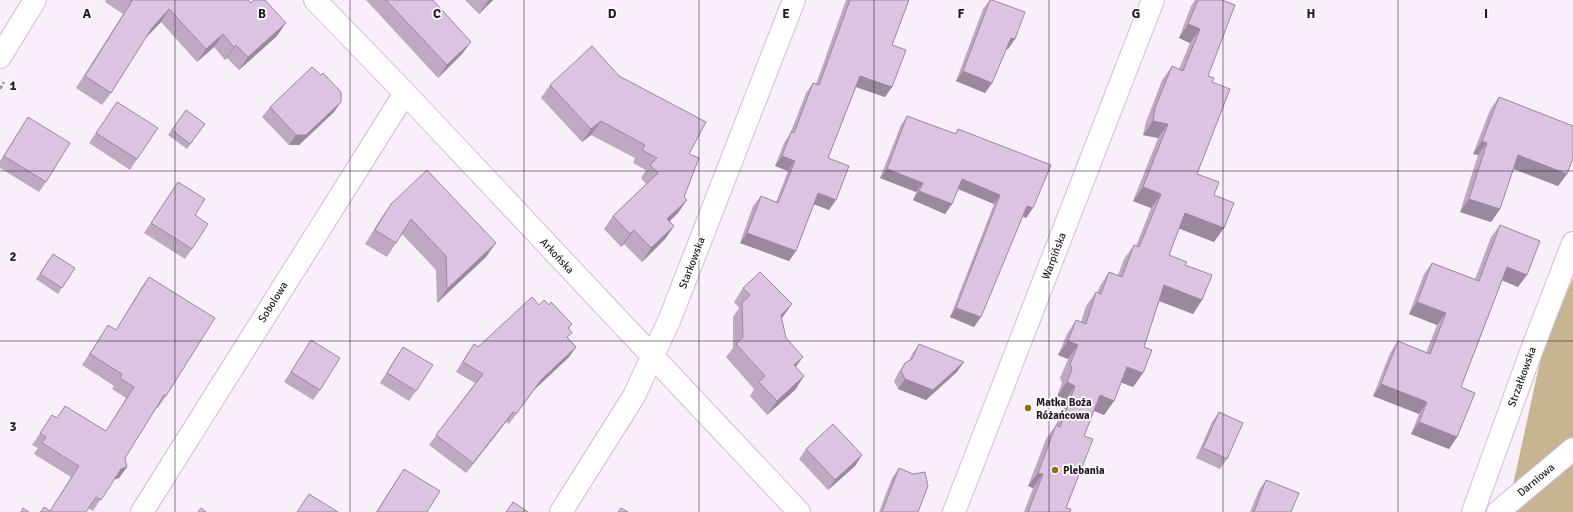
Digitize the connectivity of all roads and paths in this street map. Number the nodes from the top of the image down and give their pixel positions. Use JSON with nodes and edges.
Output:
{"nodes":[{"id":1,"x":36,"y":0,"type":"edge"},
{"id":2,"x":315,"y":0,"type":"edge"},
{"id":3,"x":794,"y":0,"type":"edge"},
{"id":4,"x":1154,"y":0,"type":"edge"},
{"id":5,"x":1,"y":53,"type":"edge"},
{"id":6,"x":405,"y":93,"type":"junction"},
{"id":7,"x":1573,"y":243,"type":"edge"},
{"id":8,"x":653,"y":356,"type":"junction"},
{"id":9,"x":1573,"y":449,"type":"edge"},
{"id":10,"x":142,"y":512,"type":"edge"},
{"id":11,"x":561,"y":512,"type":"edge"},
{"id":12,"x":799,"y":512,"type":"edge"},
{"id":13,"x":954,"y":512,"type":"edge"},
{"id":14,"x":1473,"y":512,"type":"edge"},
{"id":15,"x":1498,"y":512,"type":"edge"}],
"edges":[{"from":1,"to":5,"type":"street"},
{"from":2,"to":6,"type":"street","name":"Arkońska"},
{"from":3,"to":8,"type":"street","name":"Starkowska"},
{"from":4,"to":13,"type":"street","name":"Warpińska"},
{"from":6,"to":8,"type":"street","name":"Arkońska"},
{"from":6,"to":10,"type":"street","name":"Sobolowa"},
{"from":7,"to":14,"type":"street","name":"Strzałkowska"},
{"from":8,"to":11,"type":"street","name":"Starkowska"},
{"from":8,"to":12,"type":"street","name":"Arkońska"},
{"from":9,"to":15,"type":"street","name":"Darniowa"}]}
